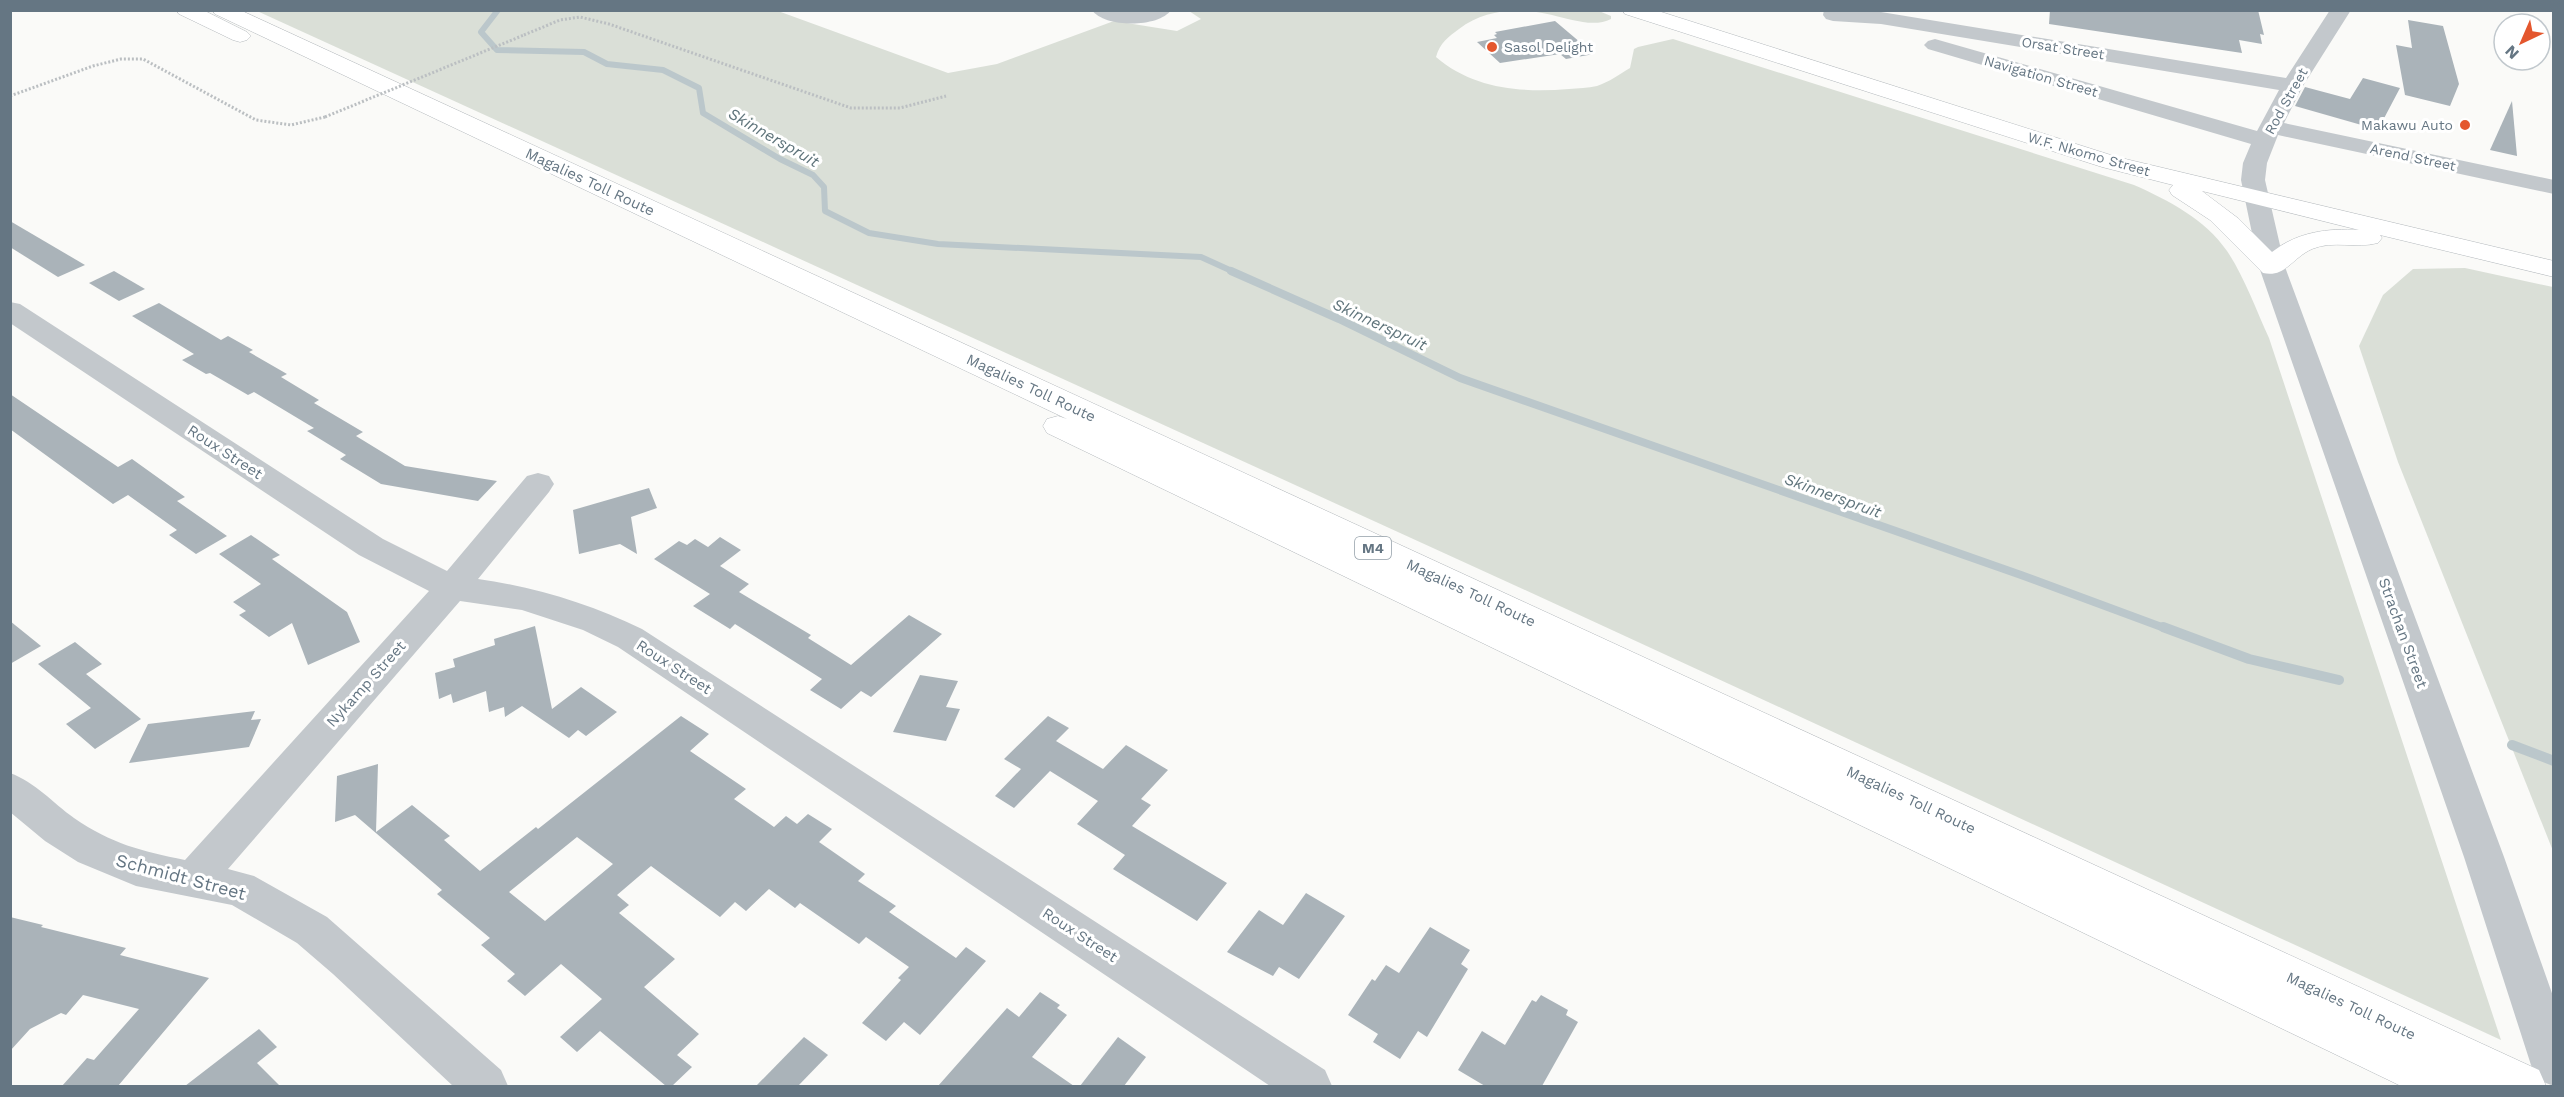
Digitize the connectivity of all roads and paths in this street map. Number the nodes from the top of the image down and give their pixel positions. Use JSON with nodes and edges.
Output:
{"nodes":[{"id":1,"x":186,"y":10,"type":"edge"},
{"id":2,"x":222,"y":10,"type":"edge"},
{"id":3,"x":1102,"y":10,"type":"edge"},
{"id":4,"x":1161,"y":10,"type":"edge"},
{"id":5,"x":1632,"y":10,"type":"edge"},
{"id":6,"x":1678,"y":10,"type":"edge"},
{"id":7,"x":2341,"y":10,"type":"edge"},
{"id":8,"x":1828,"y":12,"type":"edge"},
{"id":9,"x":2292,"y":86,"type":"junction"},
{"id":10,"x":10,"y":96,"type":"edge"},
{"id":11,"x":946,"y":96,"type":"dead end"},
{"id":12,"x":2268,"y":134,"type":"junction"},
{"id":13,"x":2134,"y":168,"type":"junction"},
{"id":14,"x":2553,"y":187,"type":"edge"},
{"id":15,"x":2255,"y":190,"type":"junction"},
{"id":16,"x":2553,"y":248,"type":"edge"},
{"id":17,"x":2272,"y":267,"type":"junction"},
{"id":18,"x":2553,"y":271,"type":"edge"},
{"id":19,"x":10,"y":310,"type":"edge"},
{"id":20,"x":538,"y":484,"type":"dead end"},
{"id":21,"x":452,"y":588,"type":"junction"},
{"id":22,"x":12,"y":793,"type":"edge"},
{"id":23,"x":192,"y":881,"type":"junction"},
{"id":24,"x":2553,"y":1065,"type":"edge"},
{"id":25,"x":485,"y":1086,"type":"edge"},
{"id":26,"x":1309,"y":1086,"type":"edge"},
{"id":27,"x":2449,"y":1086,"type":"edge"},
{"id":28,"x":2523,"y":1086,"type":"edge"}],
"edges":[{"from":1,"to":27,"type":"main road","name":"Magalies Toll Route","number":"M4"},
{"from":2,"to":28,"type":"main road","name":"Magalies Toll Route","number":"M4"},
{"from":3,"to":4,"type":"street"},
{"from":5,"to":13,"type":"main road","name":"W.F. Nkomo Street"},
{"from":6,"to":15,"type":"main road","name":"W.F. Nkomo Street"},
{"from":7,"to":9,"type":"street","name":"Rod Street"},
{"from":8,"to":9,"type":"street","name":"Orsat Street"},
{"from":8,"to":12,"type":"street","name":"Navigation Street"},
{"from":9,"to":12,"type":"street","name":"Rod Street"},
{"from":10,"to":11,"type":"path","bridge":true},
{"from":12,"to":14,"type":"street","name":"Arend Street"},
{"from":12,"to":15,"type":"street","name":"Rod Street"},
{"from":13,"to":15,"type":"main road","name":"W.F. Nkomo Street"},
{"from":13,"to":17,"type":"main road"},
{"from":15,"to":16,"type":"main road","name":"W.F. Nkomo Street"},
{"from":15,"to":17,"type":"street","name":"Strachan Street"},
{"from":15,"to":18,"type":"main road","name":"W.F. Nkomo Street"},
{"from":17,"to":18,"type":"main road"},
{"from":17,"to":24,"type":"street","name":"Strachan Street"},
{"from":19,"to":21,"type":"street","name":"Roux Street"},
{"from":20,"to":21,"type":"street","name":"Nykamp Street"},
{"from":21,"to":23,"type":"street","name":"Nykamp Street"},
{"from":21,"to":26,"type":"street","name":"Roux Street"},
{"from":22,"to":23,"type":"street","name":"Schmidt Street"},
{"from":23,"to":25,"type":"street","name":"Schmidt Street"}]}
